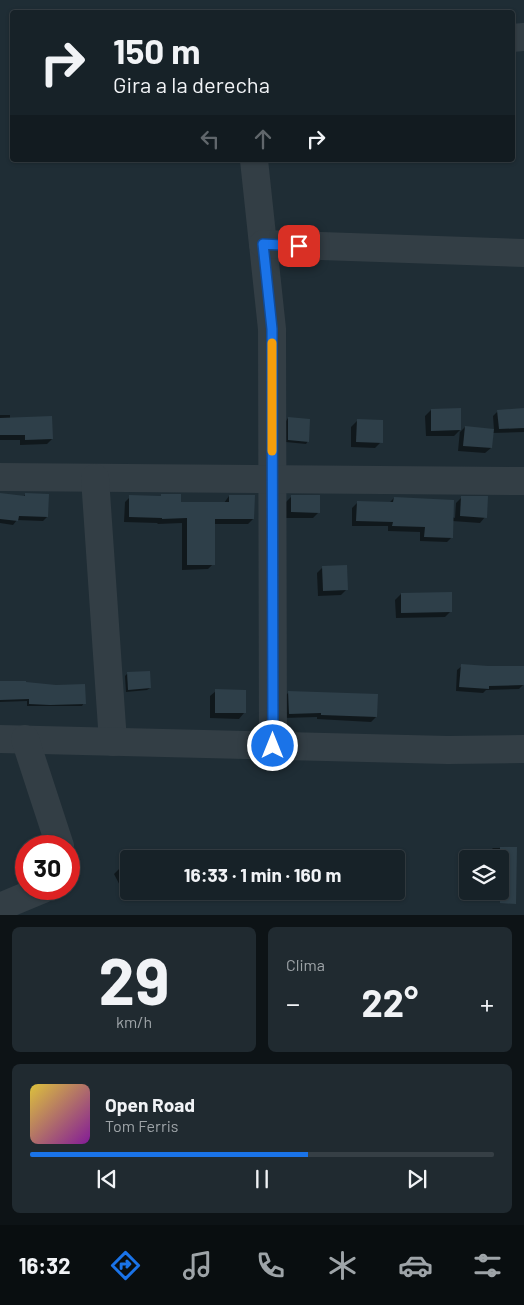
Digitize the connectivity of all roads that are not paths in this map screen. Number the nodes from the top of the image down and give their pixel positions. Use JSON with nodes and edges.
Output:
{"nodes":[{"id":1,"x":254,"y":162,"type":"edge"},
{"id":2,"x":263,"y":244,"type":"junction"},
{"id":3,"x":524,"y":253,"type":"edge"},
{"id":4,"x":0,"y":477,"type":"edge"},
{"id":5,"x":95,"y":478,"type":"junction"},
{"id":6,"x":272,"y":479,"type":"junction"},
{"id":7,"x":524,"y":481,"type":"edge"},
{"id":8,"x":12,"y":739,"type":"edge"},
{"id":9,"x":113,"y":742,"type":"junction"},
{"id":10,"x":273,"y":746,"type":"junction"},
{"id":11,"x":524,"y":750,"type":"edge"},
{"id":12,"x":55,"y":835,"type":"edge"},
{"id":13,"x":17,"y":900,"type":"edge"},
{"id":14,"x":0,"y":907,"type":"edge"}],
"edges":[{"from":1,"to":2,"type":"street"},
{"from":2,"to":3,"type":"street"},
{"from":2,"to":6,"type":"street"},
{"from":4,"to":5,"type":"street"},
{"from":5,"to":6,"type":"street"},
{"from":5,"to":9,"type":"street"},
{"from":6,"to":7,"type":"street"},
{"from":6,"to":10,"type":"street"},
{"from":8,"to":9,"type":"street"},
{"from":8,"to":12,"type":"street"},
{"from":9,"to":10,"type":"street"},
{"from":10,"to":11,"type":"street"},
{"from":13,"to":14,"type":"street"}]}
